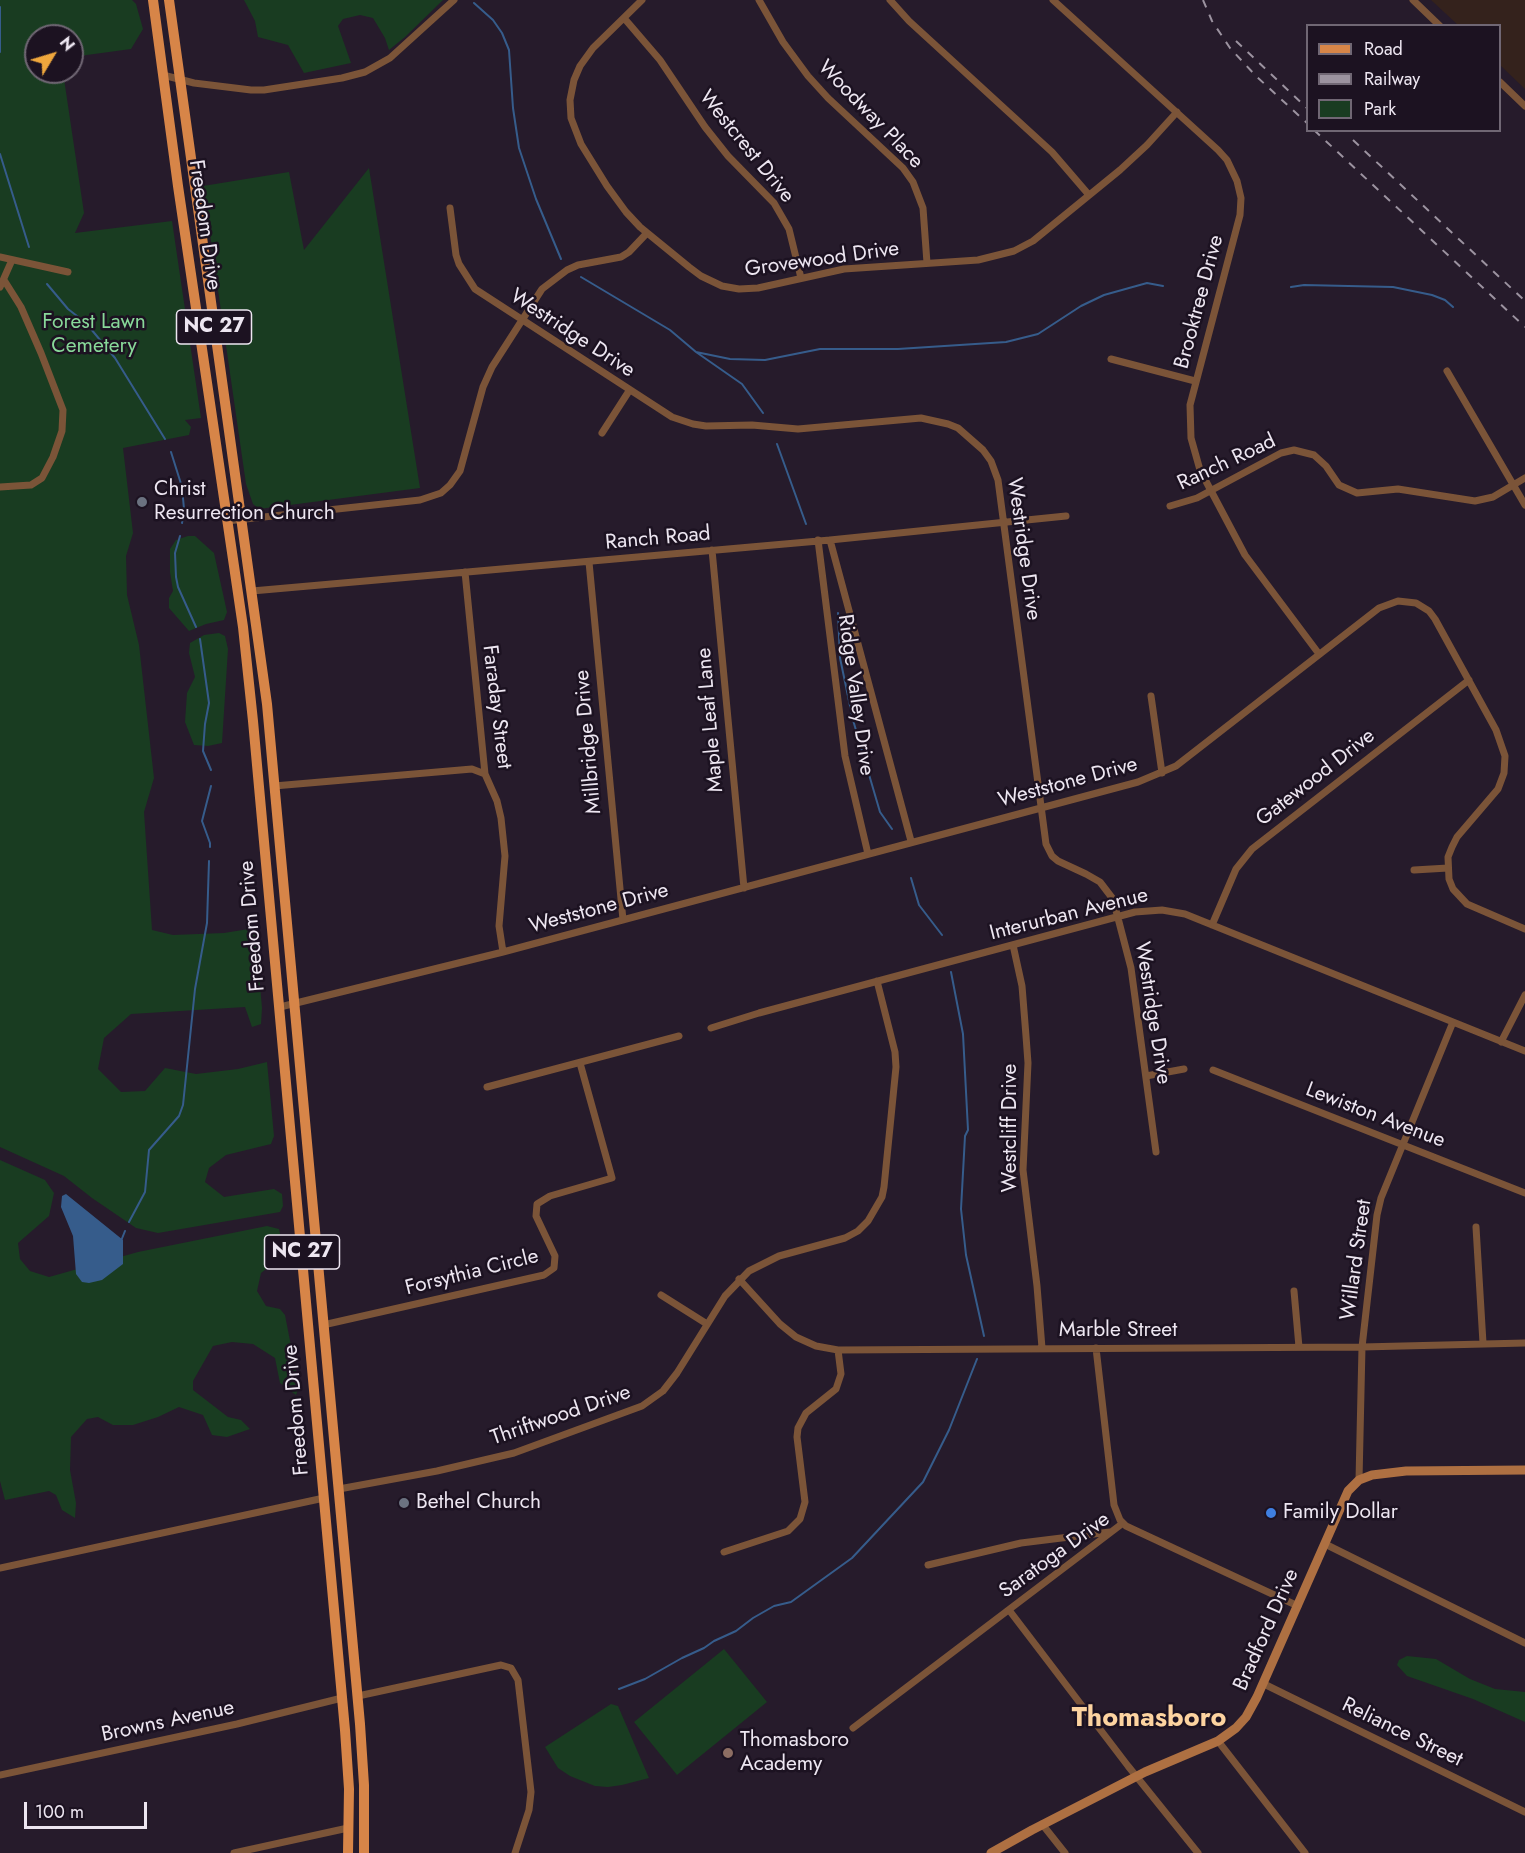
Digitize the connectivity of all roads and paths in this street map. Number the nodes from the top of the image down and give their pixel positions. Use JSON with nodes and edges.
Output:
{"nodes":[{"id":1,"x":153,"y":0,"type":"edge"},
{"id":2,"x":169,"y":0,"type":"edge"},
{"id":3,"x":454,"y":0,"type":"edge"},
{"id":4,"x":642,"y":0,"type":"edge"},
{"id":5,"x":759,"y":0,"type":"edge"},
{"id":6,"x":890,"y":0,"type":"edge"},
{"id":7,"x":1053,"y":0,"type":"edge"},
{"id":8,"x":1413,"y":0,"type":"edge"},
{"id":9,"x":624,"y":18,"type":"junction"},
{"id":10,"x":1438,"y":24,"type":"edge"},
{"id":11,"x":163,"y":75,"type":"junction"},
{"id":12,"x":180,"y":80,"type":"junction"},
{"id":13,"x":1501,"y":83,"type":"edge"},
{"id":14,"x":1525,"y":106,"type":"edge"},
{"id":15,"x":1177,"y":112,"type":"junction"},
{"id":16,"x":1089,"y":195,"type":"junction"},
{"id":17,"x":450,"y":208,"type":"dead end"},
{"id":18,"x":647,"y":233,"type":"junction"},
{"id":19,"x":186,"y":240,"type":"junction"},
{"id":20,"x":0,"y":257,"type":"edge"},
{"id":21,"x":12,"y":260,"type":"junction"},
{"id":22,"x":927,"y":263,"type":"junction"},
{"id":23,"x":68,"y":272,"type":"dead end"},
{"id":24,"x":801,"y":278,"type":"junction"},
{"id":25,"x":2,"y":284,"type":"edge"},
{"id":26,"x":521,"y":321,"type":"junction"},
{"id":27,"x":216,"y":341,"type":"junction"},
{"id":28,"x":1111,"y":359,"type":"dead end"},
{"id":29,"x":1447,"y":371,"type":"dead end"},
{"id":30,"x":1195,"y":381,"type":"junction"},
{"id":31,"x":629,"y":390,"type":"junction"},
{"id":32,"x":602,"y":433,"type":"dead end"},
{"id":33,"x":1525,"y":478,"type":"edge"},
{"id":34,"x":1514,"y":486,"type":"junction"},
{"id":35,"x":0,"y":487,"type":"edge"},
{"id":36,"x":1210,"y":490,"type":"junction"},
{"id":37,"x":1525,"y":505,"type":"edge"},
{"id":38,"x":1170,"y":506,"type":"dead end"},
{"id":39,"x":1066,"y":516,"type":"dead end"},
{"id":40,"x":242,"y":519,"type":"junction"},
{"id":41,"x":227,"y":521,"type":"junction"},
{"id":42,"x":1004,"y":522,"type":"junction"},
{"id":43,"x":818,"y":540,"type":"junction"},
{"id":44,"x":830,"y":540,"type":"junction"},
{"id":45,"x":712,"y":550,"type":"junction"},
{"id":46,"x":589,"y":562,"type":"junction"},
{"id":47,"x":465,"y":572,"type":"junction"},
{"id":48,"x":252,"y":591,"type":"junction"},
{"id":49,"x":1319,"y":654,"type":"junction"},
{"id":50,"x":1469,"y":680,"type":"junction"},
{"id":51,"x":1150,"y":696,"type":"dead end"},
{"id":52,"x":1161,"y":773,"type":"junction"},
{"id":53,"x":485,"y":774,"type":"junction"},
{"id":54,"x":274,"y":786,"type":"junction"},
{"id":55,"x":1041,"y":808,"type":"junction"},
{"id":56,"x":912,"y":842,"type":"junction"},
{"id":57,"x":868,"y":854,"type":"junction"},
{"id":58,"x":1448,"y":868,"type":"junction"},
{"id":59,"x":1414,"y":870,"type":"dead end"},
{"id":60,"x":744,"y":888,"type":"junction"},
{"id":61,"x":1119,"y":917,"type":"junction"},
{"id":62,"x":623,"y":920,"type":"junction"},
{"id":63,"x":1212,"y":925,"type":"junction"},
{"id":64,"x":1525,"y":929,"type":"edge"},
{"id":65,"x":1013,"y":945,"type":"junction"},
{"id":66,"x":503,"y":952,"type":"junction"},
{"id":67,"x":877,"y":981,"type":"junction"},
{"id":68,"x":1525,"y":995,"type":"edge"},
{"id":69,"x":294,"y":1003,"type":"junction"},
{"id":70,"x":280,"y":1006,"type":"junction"},
{"id":71,"x":1453,"y":1022,"type":"junction"},
{"id":72,"x":711,"y":1028,"type":"dead end"},
{"id":73,"x":679,"y":1036,"type":"dead end"},
{"id":74,"x":1501,"y":1041,"type":"junction"},
{"id":75,"x":1525,"y":1051,"type":"edge"},
{"id":76,"x":580,"y":1063,"type":"junction"},
{"id":77,"x":1184,"y":1069,"type":"dead end"},
{"id":78,"x":1213,"y":1070,"type":"dead end"},
{"id":79,"x":1146,"y":1076,"type":"junction"},
{"id":80,"x":487,"y":1087,"type":"dead end"},
{"id":81,"x":1402,"y":1145,"type":"junction"},
{"id":82,"x":1156,"y":1152,"type":"dead end"},
{"id":83,"x":1525,"y":1193,"type":"edge"},
{"id":84,"x":1476,"y":1227,"type":"dead end"},
{"id":85,"x":739,"y":1279,"type":"junction"},
{"id":86,"x":1294,"y":1291,"type":"dead end"},
{"id":87,"x":661,"y":1295,"type":"dead end"},
{"id":88,"x":707,"y":1323,"type":"junction"},
{"id":89,"x":323,"y":1325,"type":"junction"},
{"id":90,"x":310,"y":1342,"type":"junction"},
{"id":91,"x":1483,"y":1343,"type":"junction"},
{"id":92,"x":1525,"y":1343,"type":"edge"},
{"id":93,"x":1299,"y":1347,"type":"junction"},
{"id":94,"x":1362,"y":1347,"type":"junction"},
{"id":95,"x":1042,"y":1348,"type":"junction"},
{"id":96,"x":1096,"y":1348,"type":"junction"},
{"id":97,"x":838,"y":1350,"type":"junction"},
{"id":98,"x":1525,"y":1470,"type":"edge"},
{"id":99,"x":1359,"y":1480,"type":"junction"},
{"id":100,"x":339,"y":1489,"type":"junction"},
{"id":101,"x":324,"y":1498,"type":"junction"},
{"id":102,"x":1123,"y":1523,"type":"junction"},
{"id":103,"x":1112,"y":1531,"type":"junction"},
{"id":104,"x":1325,"y":1544,"type":"junction"},
{"id":105,"x":724,"y":1552,"type":"dead end"},
{"id":106,"x":928,"y":1565,"type":"dead end"},
{"id":107,"x":0,"y":1568,"type":"edge"},
{"id":108,"x":1298,"y":1606,"type":"junction"},
{"id":109,"x":1009,"y":1610,"type":"junction"},
{"id":110,"x":351,"y":1627,"type":"junction"},
{"id":111,"x":1525,"y":1643,"type":"edge"},
{"id":112,"x":1264,"y":1684,"type":"junction"},
{"id":113,"x":358,"y":1696,"type":"junction"},
{"id":114,"x":342,"y":1698,"type":"junction"},
{"id":115,"x":853,"y":1728,"type":"dead end"},
{"id":116,"x":1218,"y":1741,"type":"junction"},
{"id":117,"x":0,"y":1774,"type":"edge"},
{"id":118,"x":1137,"y":1776,"type":"junction"},
{"id":119,"x":1525,"y":1812,"type":"edge"},
{"id":120,"x":1042,"y":1824,"type":"junction"},
{"id":121,"x":348,"y":1828,"type":"junction"},
{"id":122,"x":234,"y":1853,"type":"edge"},
{"id":123,"x":348,"y":1853,"type":"edge"},
{"id":124,"x":364,"y":1853,"type":"edge"},
{"id":125,"x":514,"y":1853,"type":"edge"},
{"id":126,"x":991,"y":1853,"type":"edge"},
{"id":127,"x":1065,"y":1853,"type":"edge"},
{"id":128,"x":1198,"y":1853,"type":"edge"},
{"id":129,"x":1305,"y":1853,"type":"edge"}],
"edges":[{"from":1,"to":11,"type":"main road","name":"Freedom Drive","number":"NC 27"},
{"from":2,"to":12,"type":"main road","name":"Freedom Drive","number":"NC 27"},
{"from":3,"to":12,"type":"street"},
{"from":4,"to":9,"type":"street","name":"Grovewood Drive"},
{"from":5,"to":22,"type":"street","name":"Woodway Place"},
{"from":6,"to":16,"type":"street"},
{"from":7,"to":15,"type":"street","name":"Brooktree Drive"},
{"from":8,"to":10,"type":"street"},
{"from":9,"to":18,"type":"street","name":"Grovewood Drive"},
{"from":9,"to":24,"type":"street","name":"Westcrest Drive"},
{"from":11,"to":12,"type":"street"},
{"from":11,"to":19,"type":"main road","name":"Freedom Drive","number":"NC 27"},
{"from":12,"to":27,"type":"main road","name":"Freedom Drive","number":"NC 27"},
{"from":13,"to":14,"type":"street"},
{"from":15,"to":16,"type":"street","name":"Grovewood Drive"},
{"from":15,"to":30,"type":"street","name":"Brooktree Drive"},
{"from":16,"to":22,"type":"street","name":"Grovewood Drive"},
{"from":17,"to":26,"type":"street","name":"Westridge Drive"},
{"from":18,"to":24,"type":"street","name":"Grovewood Drive"},
{"from":18,"to":26,"type":"street"},
{"from":19,"to":27,"type":"main road"},
{"from":19,"to":41,"type":"main road","name":"Freedom Drive","number":"NC 27"},
{"from":20,"to":21,"type":"street"},
{"from":21,"to":23,"type":"street"},
{"from":21,"to":25,"type":"street"},
{"from":22,"to":24,"type":"street","name":"Grovewood Drive"},
{"from":25,"to":35,"type":"street"},
{"from":26,"to":31,"type":"street","name":"Westridge Drive"},
{"from":26,"to":40,"type":"street"},
{"from":27,"to":40,"type":"main road","name":"Freedom Drive","number":"NC 27"},
{"from":28,"to":30,"type":"street"},
{"from":29,"to":34,"type":"street"},
{"from":30,"to":36,"type":"street","name":"Brooktree Drive"},
{"from":31,"to":32,"type":"street"},
{"from":31,"to":42,"type":"street","name":"Westridge Drive"},
{"from":33,"to":34,"type":"street","name":"Ranch Road"},
{"from":34,"to":36,"type":"street","name":"Ranch Road"},
{"from":34,"to":37,"type":"street"},
{"from":36,"to":38,"type":"street","name":"Ranch Road"},
{"from":36,"to":49,"type":"street","name":"Brooktree Drive"},
{"from":39,"to":42,"type":"street","name":"Ranch Road"},
{"from":40,"to":41,"type":"street"},
{"from":40,"to":48,"type":"main road","name":"Freedom Drive","number":"NC 27"},
{"from":41,"to":70,"type":"main road","name":"Freedom Drive","number":"NC 27"},
{"from":42,"to":44,"type":"street","name":"Ranch Road"},
{"from":42,"to":55,"type":"street","name":"Westridge Drive"},
{"from":43,"to":44,"type":"street","name":"Ranch Road"},
{"from":43,"to":45,"type":"street","name":"Ranch Road"},
{"from":43,"to":57,"type":"street","name":"Ridge Valley Drive"},
{"from":44,"to":56,"type":"street","name":"Ridge Valley Drive"},
{"from":45,"to":46,"type":"street","name":"Ranch Road"},
{"from":45,"to":60,"type":"street","name":"Maple Leaf Lane"},
{"from":46,"to":47,"type":"street","name":"Ranch Road"},
{"from":46,"to":62,"type":"street","name":"Millbridge Drive"},
{"from":47,"to":48,"type":"street","name":"Ranch Road"},
{"from":47,"to":53,"type":"street","name":"Faraday Street"},
{"from":48,"to":54,"type":"main road","name":"Freedom Drive","number":"NC 27"},
{"from":49,"to":50,"type":"street","name":"Weststone Drive"},
{"from":49,"to":52,"type":"street","name":"Weststone Drive"},
{"from":50,"to":58,"type":"street","name":"Weststone Drive"},
{"from":50,"to":63,"type":"street","name":"Gatewood Drive"},
{"from":51,"to":52,"type":"street"},
{"from":52,"to":55,"type":"street","name":"Weststone Drive"},
{"from":53,"to":54,"type":"street"},
{"from":53,"to":66,"type":"street","name":"Faraday Street"},
{"from":54,"to":69,"type":"main road","name":"Freedom Drive","number":"NC 27"},
{"from":55,"to":56,"type":"street","name":"Weststone Drive"},
{"from":55,"to":61,"type":"street","name":"Westridge Drive"},
{"from":56,"to":57,"type":"street","name":"Weststone Drive"},
{"from":57,"to":60,"type":"street","name":"Weststone Drive"},
{"from":58,"to":59,"type":"street"},
{"from":58,"to":64,"type":"street"},
{"from":60,"to":62,"type":"street","name":"Weststone Drive"},
{"from":61,"to":63,"type":"street","name":"Interurban Avenue"},
{"from":61,"to":65,"type":"street","name":"Interurban Avenue"},
{"from":61,"to":79,"type":"street","name":"Westridge Drive"},
{"from":62,"to":66,"type":"street","name":"Weststone Drive"},
{"from":63,"to":71,"type":"street","name":"Interurban Avenue"},
{"from":65,"to":67,"type":"street","name":"Interurban Avenue"},
{"from":65,"to":95,"type":"street","name":"Westcliff Drive"},
{"from":66,"to":69,"type":"street","name":"Weststone Drive"},
{"from":67,"to":72,"type":"street","name":"Interurban Avenue"},
{"from":67,"to":85,"type":"street","name":"Thriftwood Drive"},
{"from":68,"to":74,"type":"street"},
{"from":69,"to":70,"type":"street","name":"Weststone Drive"},
{"from":69,"to":89,"type":"main road","name":"Freedom Drive","number":"NC 27"},
{"from":70,"to":90,"type":"main road","name":"Freedom Drive","number":"NC 27"},
{"from":71,"to":74,"type":"street","name":"Interurban Avenue"},
{"from":71,"to":81,"type":"street","name":"Willard Street"},
{"from":73,"to":76,"type":"street"},
{"from":74,"to":75,"type":"street","name":"Interurban Avenue"},
{"from":76,"to":80,"type":"street"},
{"from":76,"to":89,"type":"street","name":"Forsythia Circle"},
{"from":77,"to":79,"type":"street"},
{"from":78,"to":81,"type":"street","name":"Lewiston Avenue"},
{"from":79,"to":82,"type":"street","name":"Westridge Drive"},
{"from":81,"to":83,"type":"street","name":"Lewiston Avenue"},
{"from":81,"to":94,"type":"street","name":"Willard Street"},
{"from":84,"to":91,"type":"street"},
{"from":85,"to":88,"type":"street","name":"Thriftwood Drive"},
{"from":85,"to":97,"type":"street","name":"Marble Street"},
{"from":86,"to":93,"type":"street"},
{"from":87,"to":88,"type":"street"},
{"from":88,"to":100,"type":"street","name":"Thriftwood Drive"},
{"from":89,"to":100,"type":"main road","name":"Freedom Drive","number":"NC 27"},
{"from":90,"to":100,"type":"main road"},
{"from":90,"to":101,"type":"main road","name":"Freedom Drive","number":"NC 27"},
{"from":91,"to":92,"type":"street","name":"Marble Street"},
{"from":91,"to":94,"type":"street","name":"Marble Street"},
{"from":93,"to":94,"type":"street","name":"Marble Street"},
{"from":93,"to":96,"type":"street","name":"Marble Street"},
{"from":94,"to":99,"type":"street","name":"Willard Street"},
{"from":95,"to":96,"type":"street","name":"Marble Street"},
{"from":95,"to":97,"type":"street","name":"Marble Street"},
{"from":96,"to":102,"type":"street"},
{"from":97,"to":105,"type":"street"},
{"from":98,"to":99,"type":"street"},
{"from":99,"to":104,"type":"street","name":"Bradford Drive"},
{"from":100,"to":110,"type":"main road","name":"Freedom Drive","number":"NC 27"},
{"from":101,"to":107,"type":"street"},
{"from":101,"to":110,"type":"main road"},
{"from":101,"to":114,"type":"main road","name":"Freedom Drive","number":"NC 27"},
{"from":102,"to":103,"type":"street","name":"Saratoga Drive"},
{"from":102,"to":108,"type":"street","name":"Saratoga Drive"},
{"from":103,"to":106,"type":"street"},
{"from":103,"to":109,"type":"street","name":"Saratoga Drive"},
{"from":104,"to":108,"type":"street","name":"Bradford Drive"},
{"from":104,"to":111,"type":"street"},
{"from":108,"to":112,"type":"street","name":"Bradford Drive"},
{"from":109,"to":115,"type":"street","name":"Saratoga Drive"},
{"from":109,"to":118,"type":"street"},
{"from":110,"to":113,"type":"main road","name":"Freedom Drive","number":"NC 27"},
{"from":112,"to":116,"type":"street","name":"Bradford Drive"},
{"from":112,"to":119,"type":"street","name":"Reliance Street"},
{"from":113,"to":124,"type":"main road","name":"Freedom Drive","number":"NC 27"},
{"from":113,"to":125,"type":"street"},
{"from":114,"to":117,"type":"street","name":"Browns Avenue"},
{"from":114,"to":121,"type":"main road","name":"Freedom Drive","number":"NC 27"},
{"from":116,"to":118,"type":"street","name":"Bradford Drive"},
{"from":116,"to":129,"type":"street"},
{"from":118,"to":120,"type":"street","name":"Bradford Drive"},
{"from":118,"to":128,"type":"street"},
{"from":120,"to":126,"type":"street","name":"Bradford Drive"},
{"from":120,"to":127,"type":"street"},
{"from":121,"to":122,"type":"street"},
{"from":121,"to":123,"type":"main road","name":"Freedom Drive","number":"NC 27"}]}
